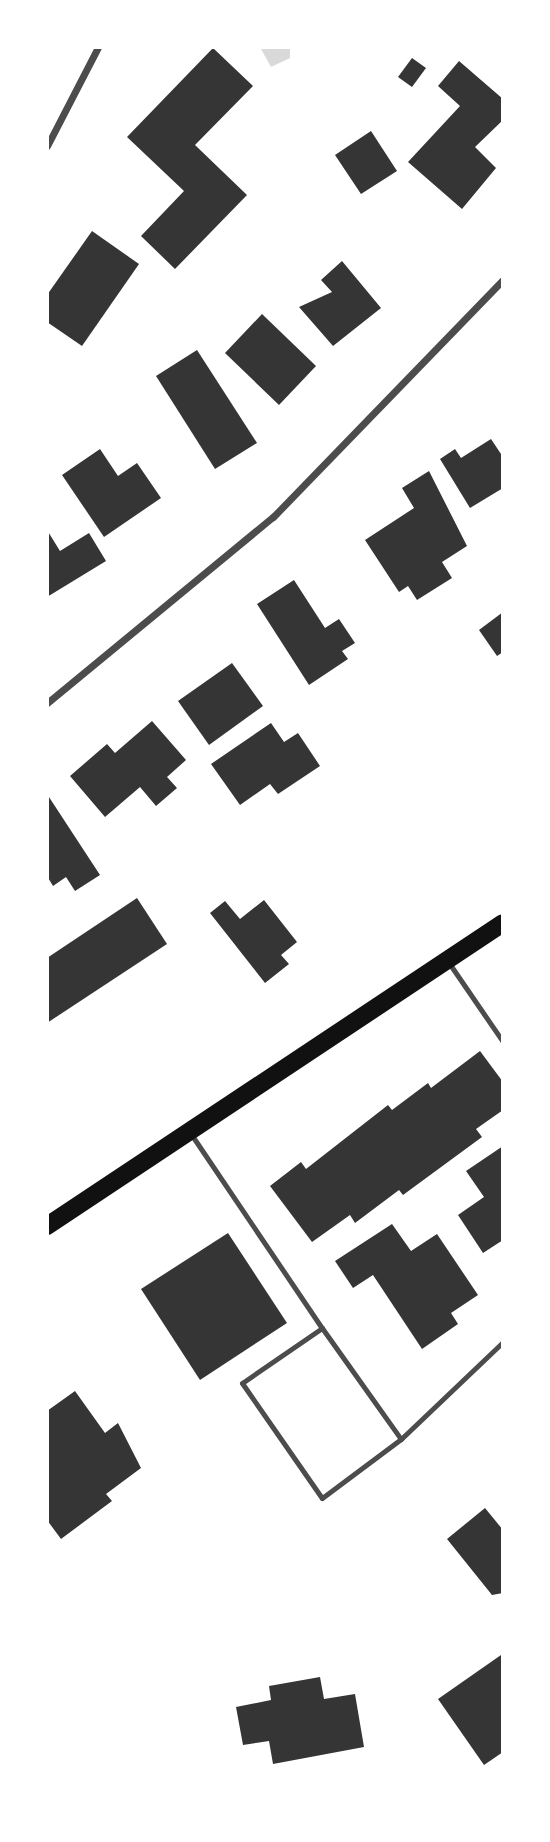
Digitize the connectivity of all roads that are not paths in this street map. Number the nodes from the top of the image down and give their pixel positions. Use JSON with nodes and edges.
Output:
{"nodes":[{"id":1,"x":98,"y":47,"type":"edge"},
{"id":2,"x":47,"y":146,"type":"edge"},
{"id":3,"x":503,"y":280,"type":"edge"},
{"id":4,"x":47,"y":703,"type":"edge"},
{"id":5,"x":503,"y":923,"type":"edge"},
{"id":6,"x":447,"y":960,"type":"junction"},
{"id":7,"x":503,"y":1042,"type":"edge"},
{"id":8,"x":189,"y":1131,"type":"junction"},
{"id":9,"x":47,"y":1226,"type":"edge"},
{"id":10,"x":322,"y":1328,"type":"junction"},
{"id":11,"x":503,"y":1342,"type":"edge"},
{"id":12,"x":401,"y":1439,"type":"junction"}],
"edges":[{"from":1,"to":2,"type":"street"},
{"from":3,"to":4,"type":"street"},
{"from":5,"to":6,"type":"main road"},
{"from":6,"to":7,"type":"lane"},
{"from":6,"to":8,"type":"main road"},
{"from":8,"to":9,"type":"main road"},
{"from":8,"to":10,"type":"lane"},
{"from":10,"to":12,"type":"lane"},
{"from":10,"to":12,"type":"lane"},
{"from":11,"to":12,"type":"lane"}]}
